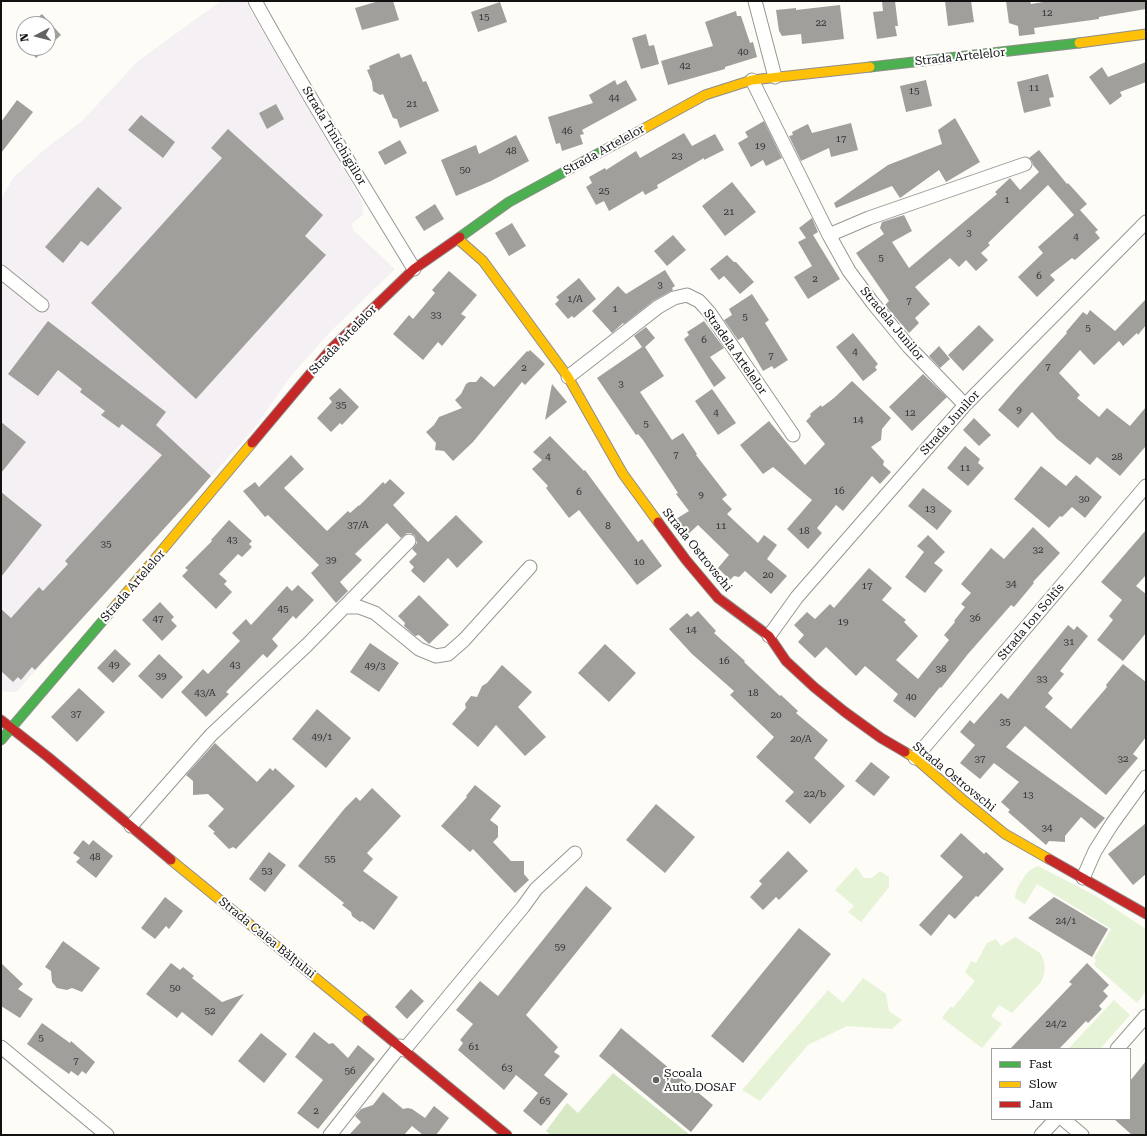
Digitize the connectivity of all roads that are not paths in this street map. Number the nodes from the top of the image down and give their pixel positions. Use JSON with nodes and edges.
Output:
{"nodes":[{"id":1,"x":256,"y":1,"type":"edge"},
{"id":2,"x":755,"y":1,"type":"edge"},
{"id":3,"x":1146,"y":34,"type":"edge"},
{"id":4,"x":774,"y":77,"type":"junction"},
{"id":5,"x":752,"y":80,"type":"junction"},
{"id":6,"x":1025,"y":164,"type":"dead end"},
{"id":7,"x":1146,"y":222,"type":"edge"},
{"id":8,"x":830,"y":235,"type":"junction"},
{"id":9,"x":458,"y":239,"type":"junction"},
{"id":10,"x":414,"y":269,"type":"junction"},
{"id":11,"x":1,"y":272,"type":"edge"},
{"id":12,"x":42,"y":305,"type":"dead end"},
{"id":13,"x":568,"y":377,"type":"junction"},
{"id":14,"x":965,"y":405,"type":"junction"},
{"id":15,"x":793,"y":435,"type":"dead end"},
{"id":16,"x":1146,"y":486,"type":"edge"},
{"id":17,"x":409,"y":541,"type":"dead end"},
{"id":18,"x":530,"y":567,"type":"dead end"},
{"id":19,"x":344,"y":607,"type":"junction"},
{"id":20,"x":769,"y":636,"type":"junction"},
{"id":21,"x":1,"y":720,"type":"edge"},
{"id":22,"x":11,"y":728,"type":"junction"},
{"id":23,"x":1,"y":740,"type":"edge"},
{"id":24,"x":915,"y":758,"type":"junction"},
{"id":25,"x":1146,"y":777,"type":"edge"},
{"id":26,"x":131,"y":826,"type":"junction"},
{"id":27,"x":575,"y":853,"type":"dead end"},
{"id":28,"x":1083,"y":878,"type":"junction"},
{"id":29,"x":1146,"y":914,"type":"edge"},
{"id":30,"x":1146,"y":1016,"type":"edge"},
{"id":31,"x":1,"y":1047,"type":"edge"},
{"id":32,"x":402,"y":1048,"type":"junction"},
{"id":33,"x":1118,"y":1048,"type":"edge"},
{"id":34,"x":1055,"y":1120,"type":"edge"},
{"id":35,"x":1064,"y":1120,"type":"edge"},
{"id":36,"x":108,"y":1135,"type":"edge"},
{"id":37,"x":330,"y":1135,"type":"edge"},
{"id":38,"x":507,"y":1135,"type":"edge"},
{"id":39,"x":1041,"y":1135,"type":"edge"},
{"id":40,"x":1082,"y":1135,"type":"edge"}],
"edges":[{"from":1,"to":10,"type":"street","name":"Strada Tinichigiilor"},
{"from":2,"to":4,"type":"street"},
{"from":3,"to":4,"type":"street","name":"Strada Artelelor"},
{"from":4,"to":5,"type":"street","name":"Strada Artelelor"},
{"from":5,"to":8,"type":"street","name":"Stradela Junilor"},
{"from":5,"to":9,"type":"street","name":"Strada Artelelor"},
{"from":6,"to":8,"type":"street"},
{"from":7,"to":14,"type":"street","name":"Strada Junilor"},
{"from":8,"to":14,"type":"street","name":"Stradela Junilor"},
{"from":9,"to":10,"type":"street","name":"Strada Artelelor"},
{"from":9,"to":13,"type":"street","name":"Strada Ostrovschi"},
{"from":10,"to":22,"type":"street","name":"Strada Artelelor"},
{"from":11,"to":12,"type":"street"},
{"from":13,"to":15,"type":"street","name":"Stradela Artelelor"},
{"from":13,"to":20,"type":"street","name":"Strada Ostrovschi"},
{"from":14,"to":20,"type":"street","name":"Strada Junilor"},
{"from":16,"to":24,"type":"street","name":"Strada Ion Soltîs"},
{"from":17,"to":19,"type":"street"},
{"from":18,"to":19,"type":"street"},
{"from":19,"to":26,"type":"street"},
{"from":20,"to":24,"type":"street","name":"Strada Ostrovschi"},
{"from":21,"to":22,"type":"street","name":"Strada Calea Bălțului"},
{"from":22,"to":23,"type":"street","name":"Strada Artelelor"},
{"from":22,"to":26,"type":"street","name":"Strada Calea Bălțului"},
{"from":24,"to":28,"type":"street","name":"Strada Ostrovschi"},
{"from":25,"to":28,"type":"street"},
{"from":26,"to":32,"type":"street","name":"Strada Calea Bălțului"},
{"from":27,"to":32,"type":"street"},
{"from":28,"to":29,"type":"street","name":"Strada Ostrovschi"},
{"from":30,"to":33,"type":"street"},
{"from":31,"to":36,"type":"street"},
{"from":32,"to":37,"type":"street"},
{"from":32,"to":38,"type":"street","name":"Strada Calea Bălțului"},
{"from":34,"to":39,"type":"street"},
{"from":35,"to":40,"type":"street"}]}
